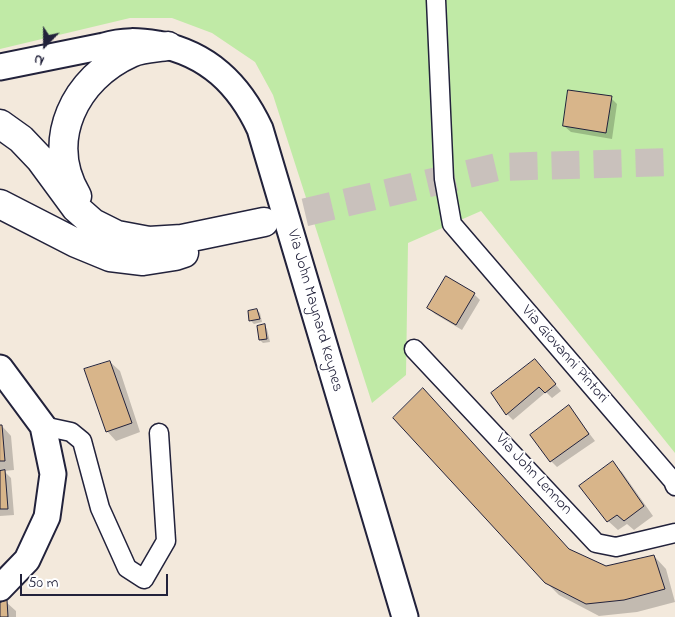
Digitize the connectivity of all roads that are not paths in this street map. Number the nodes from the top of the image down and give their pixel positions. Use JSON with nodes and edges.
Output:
{"nodes":[{"id":1,"x":436,"y":0,"type":"edge"},
{"id":2,"x":168,"y":46,"type":"junction"},
{"id":3,"x":0,"y":66,"type":"edge"},
{"id":4,"x":0,"y":124,"type":"edge"},
{"id":5,"x":0,"y":204,"type":"edge"},
{"id":6,"x":117,"y":235,"type":"junction"},
{"id":7,"x":414,"y":349,"type":"dead end"},
{"id":8,"x":0,"y":368,"type":"edge"},
{"id":9,"x":43,"y":426,"type":"junction"},
{"id":10,"x":159,"y":433,"type":"dead end"},
{"id":11,"x":675,"y":486,"type":"edge"},
{"id":12,"x":675,"y":533,"type":"edge"},
{"id":13,"x":0,"y":588,"type":"edge"},
{"id":14,"x":405,"y":617,"type":"edge"}],
"edges":[{"from":1,"to":11,"type":"street","name":"Via Giovanni Pintori"},
{"from":2,"to":3,"type":"street","name":"Via John Maynard Keynes"},
{"from":2,"to":6,"type":"main road"},
{"from":2,"to":14,"type":"street","name":"Via John Maynard Keynes"},
{"from":4,"to":6,"type":"main road"},
{"from":5,"to":6,"type":"main road"},
{"from":7,"to":12,"type":"street","name":"Via John Lennon"},
{"from":8,"to":9,"type":"street"},
{"from":9,"to":10,"type":"street"},
{"from":9,"to":13,"type":"street"}]}
